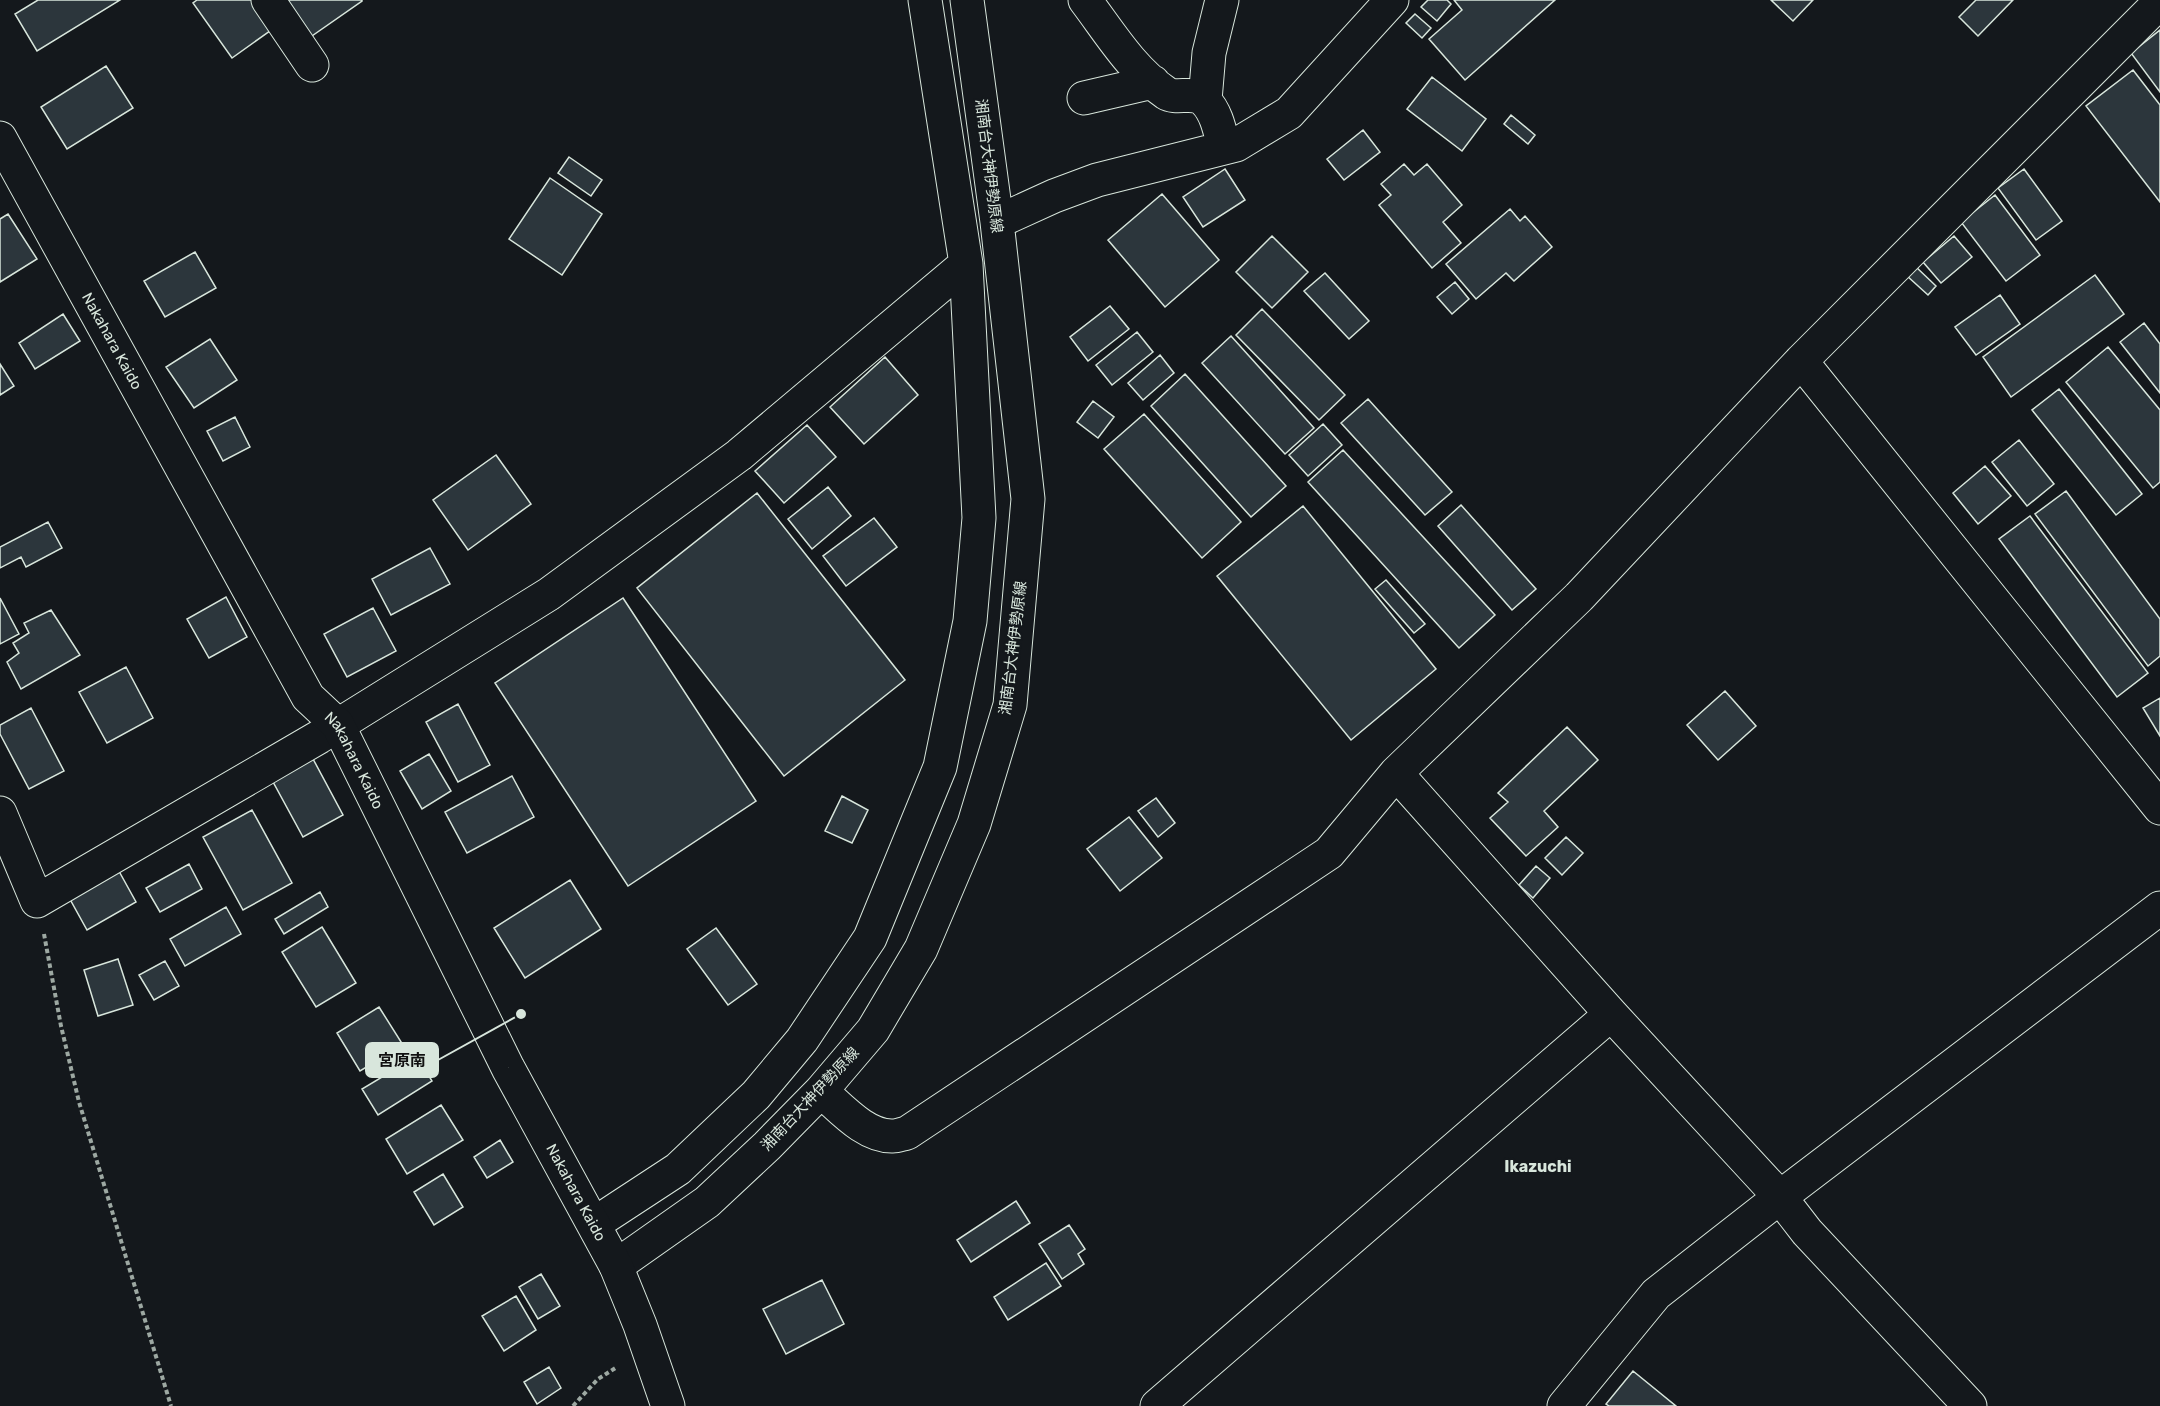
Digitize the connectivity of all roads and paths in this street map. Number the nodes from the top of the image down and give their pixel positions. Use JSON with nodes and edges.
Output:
{"nodes":[{"id":1,"x":268,"y":0,"type":"edge"},
{"id":2,"x":925,"y":0,"type":"edge"},
{"id":3,"x":967,"y":0,"type":"edge"},
{"id":4,"x":1084,"y":0,"type":"edge"},
{"id":5,"x":1222,"y":0,"type":"edge"},
{"id":6,"x":1392,"y":0,"type":"edge"},
{"id":7,"x":2160,"y":2,"type":"edge"},
{"id":8,"x":312,"y":65,"type":"dead end"},
{"id":9,"x":1153,"y":82,"type":"junction"},
{"id":10,"x":1084,"y":98,"type":"dead end"},
{"id":11,"x":1205,"y":100,"type":"junction"},
{"id":12,"x":0,"y":138,"type":"edge"},
{"id":13,"x":1224,"y":147,"type":"junction"},
{"id":14,"x":997,"y":222,"type":"junction"},
{"id":15,"x":966,"y":264,"type":"junction"},
{"id":16,"x":1801,"y":361,"type":"junction"},
{"id":17,"x":338,"y":725,"type":"junction"},
{"id":18,"x":1396,"y":773,"type":"junction"},
{"id":19,"x":2160,"y":808,"type":"edge"},
{"id":20,"x":0,"y":813,"type":"edge"},
{"id":21,"x":37,"y":901,"type":"junction"},
{"id":22,"x":2160,"y":908,"type":"edge"},
{"id":23,"x":1611,"y":1014,"type":"junction"},
{"id":24,"x":820,"y":1091,"type":"junction"},
{"id":25,"x":1780,"y":1197,"type":"junction"},
{"id":26,"x":594,"y":1224,"type":"junction"},
{"id":27,"x":616,"y":1266,"type":"junction"},
{"id":28,"x":650,"y":1356,"type":"junction"},
{"id":29,"x":171,"y":1406,"type":"edge"},
{"id":30,"x":573,"y":1406,"type":"edge"},
{"id":31,"x":668,"y":1406,"type":"edge"},
{"id":32,"x":1157,"y":1406,"type":"edge"},
{"id":33,"x":1564,"y":1406,"type":"edge"},
{"id":34,"x":1970,"y":1406,"type":"edge"}],
"edges":[{"from":1,"to":8,"type":"street"},
{"from":2,"to":15,"type":"street"},
{"from":3,"to":14,"type":"street","name":"湘南台大神伊勢原線"},
{"from":4,"to":9,"type":"street"},
{"from":5,"to":11,"type":"street"},
{"from":6,"to":13,"type":"street"},
{"from":7,"to":16,"type":"street"},
{"from":9,"to":10,"type":"street"},
{"from":9,"to":11,"type":"street"},
{"from":11,"to":13,"type":"street"},
{"from":12,"to":17,"type":"street","name":"Nakahara Kaido"},
{"from":13,"to":14,"type":"street"},
{"from":14,"to":24,"type":"street","name":"湘南台大神伊勢原線"},
{"from":15,"to":17,"type":"street"},
{"from":15,"to":26,"type":"street"},
{"from":16,"to":18,"type":"street"},
{"from":16,"to":19,"type":"street"},
{"from":17,"to":21,"type":"street"},
{"from":17,"to":26,"type":"street","name":"Nakahara Kaido"},
{"from":18,"to":23,"type":"street"},
{"from":18,"to":24,"type":"street"},
{"from":20,"to":21,"type":"street"},
{"from":21,"to":29,"type":"path"},
{"from":22,"to":25,"type":"street"},
{"from":23,"to":25,"type":"street"},
{"from":23,"to":32,"type":"street"},
{"from":24,"to":27,"type":"street","name":"湘南台大神伊勢原線"},
{"from":25,"to":33,"type":"street"},
{"from":25,"to":34,"type":"street"},
{"from":26,"to":27,"type":"street","name":"Nakahara Kaido"},
{"from":27,"to":28,"type":"street","name":"Nakahara Kaido"},
{"from":28,"to":30,"type":"path"},
{"from":28,"to":31,"type":"street","name":"Nakahara Kaido"}]}
